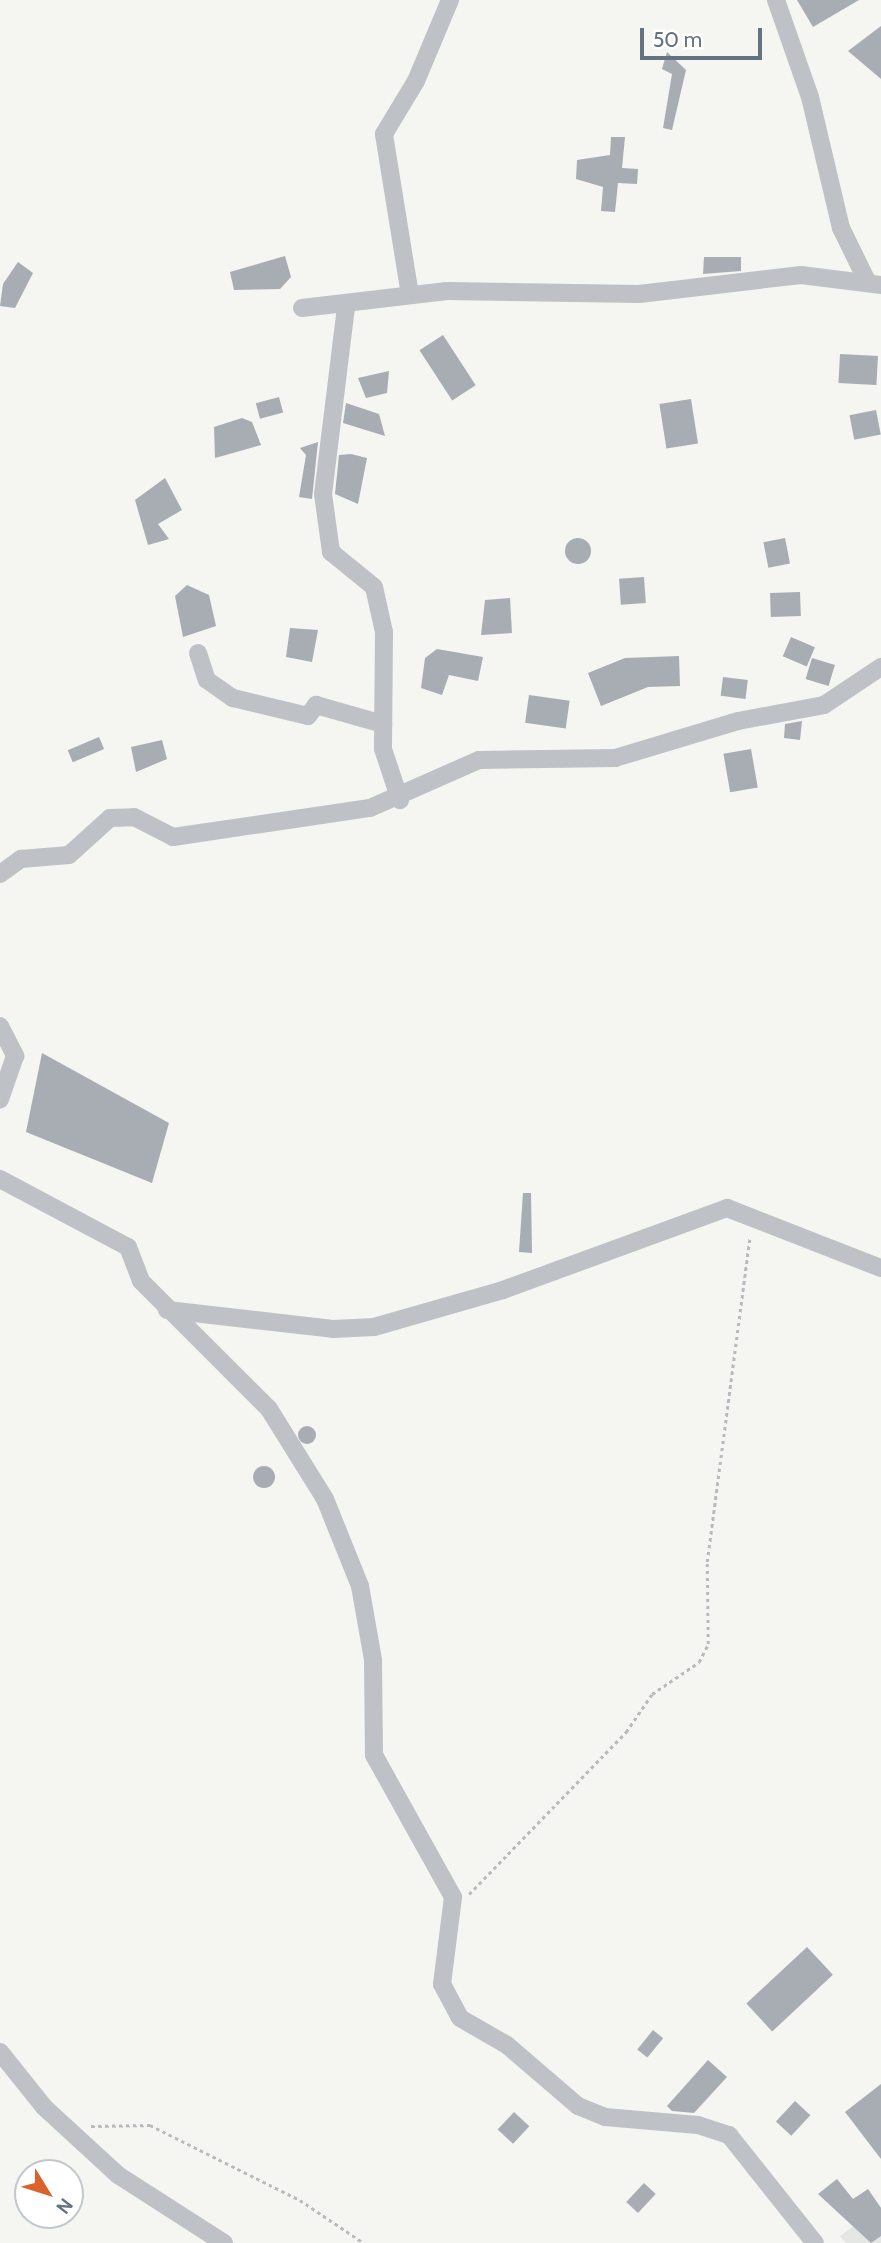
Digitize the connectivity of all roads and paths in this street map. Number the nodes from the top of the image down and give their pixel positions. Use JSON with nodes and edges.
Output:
{"nodes":[{"id":1,"x":450,"y":0,"type":"edge"},
{"id":2,"x":776,"y":0,"type":"edge"},
{"id":3,"x":874,"y":282,"type":"edge"},
{"id":4,"x":410,"y":295,"type":"junction"},
{"id":5,"x":346,"y":307,"type":"junction"},
{"id":6,"x":302,"y":309,"type":"dead end"},
{"id":7,"x":198,"y":653,"type":"dead end"},
{"id":8,"x":881,"y":667,"type":"edge"},
{"id":9,"x":383,"y":724,"type":"junction"},
{"id":10,"x":400,"y":800,"type":"junction"},
{"id":11,"x":0,"y":874,"type":"edge"},
{"id":12,"x":0,"y":1026,"type":"edge"},
{"id":13,"x":0,"y":1099,"type":"edge"},
{"id":14,"x":0,"y":1179,"type":"edge"},
{"id":15,"x":753,"y":1215,"type":"junction"},
{"id":16,"x":881,"y":1268,"type":"edge"},
{"id":17,"x":167,"y":1310,"type":"junction"},
{"id":18,"x":455,"y":1913,"type":"junction"},
{"id":19,"x":0,"y":2052,"type":"edge"},
{"id":20,"x":72,"y":2135,"type":"junction"},
{"id":21,"x":224,"y":2243,"type":"edge"},
{"id":22,"x":364,"y":2243,"type":"edge"},
{"id":23,"x":815,"y":2243,"type":"edge"}],
"edges":[{"from":1,"to":4,"type":"street"},
{"from":2,"to":3,"type":"street"},
{"from":3,"to":4,"type":"street"},
{"from":4,"to":5,"type":"street"},
{"from":5,"to":6,"type":"street"},
{"from":5,"to":9,"type":"street"},
{"from":7,"to":9,"type":"street"},
{"from":8,"to":10,"type":"street"},
{"from":9,"to":10,"type":"street"},
{"from":10,"to":11,"type":"street"},
{"from":12,"to":13,"type":"street"},
{"from":14,"to":17,"type":"street"},
{"from":15,"to":16,"type":"street"},
{"from":15,"to":17,"type":"street"},
{"from":15,"to":18,"type":"path"},
{"from":17,"to":18,"type":"street"},
{"from":18,"to":23,"type":"street"},
{"from":19,"to":20,"type":"street"},
{"from":20,"to":21,"type":"street"},
{"from":20,"to":22,"type":"path"}]}
